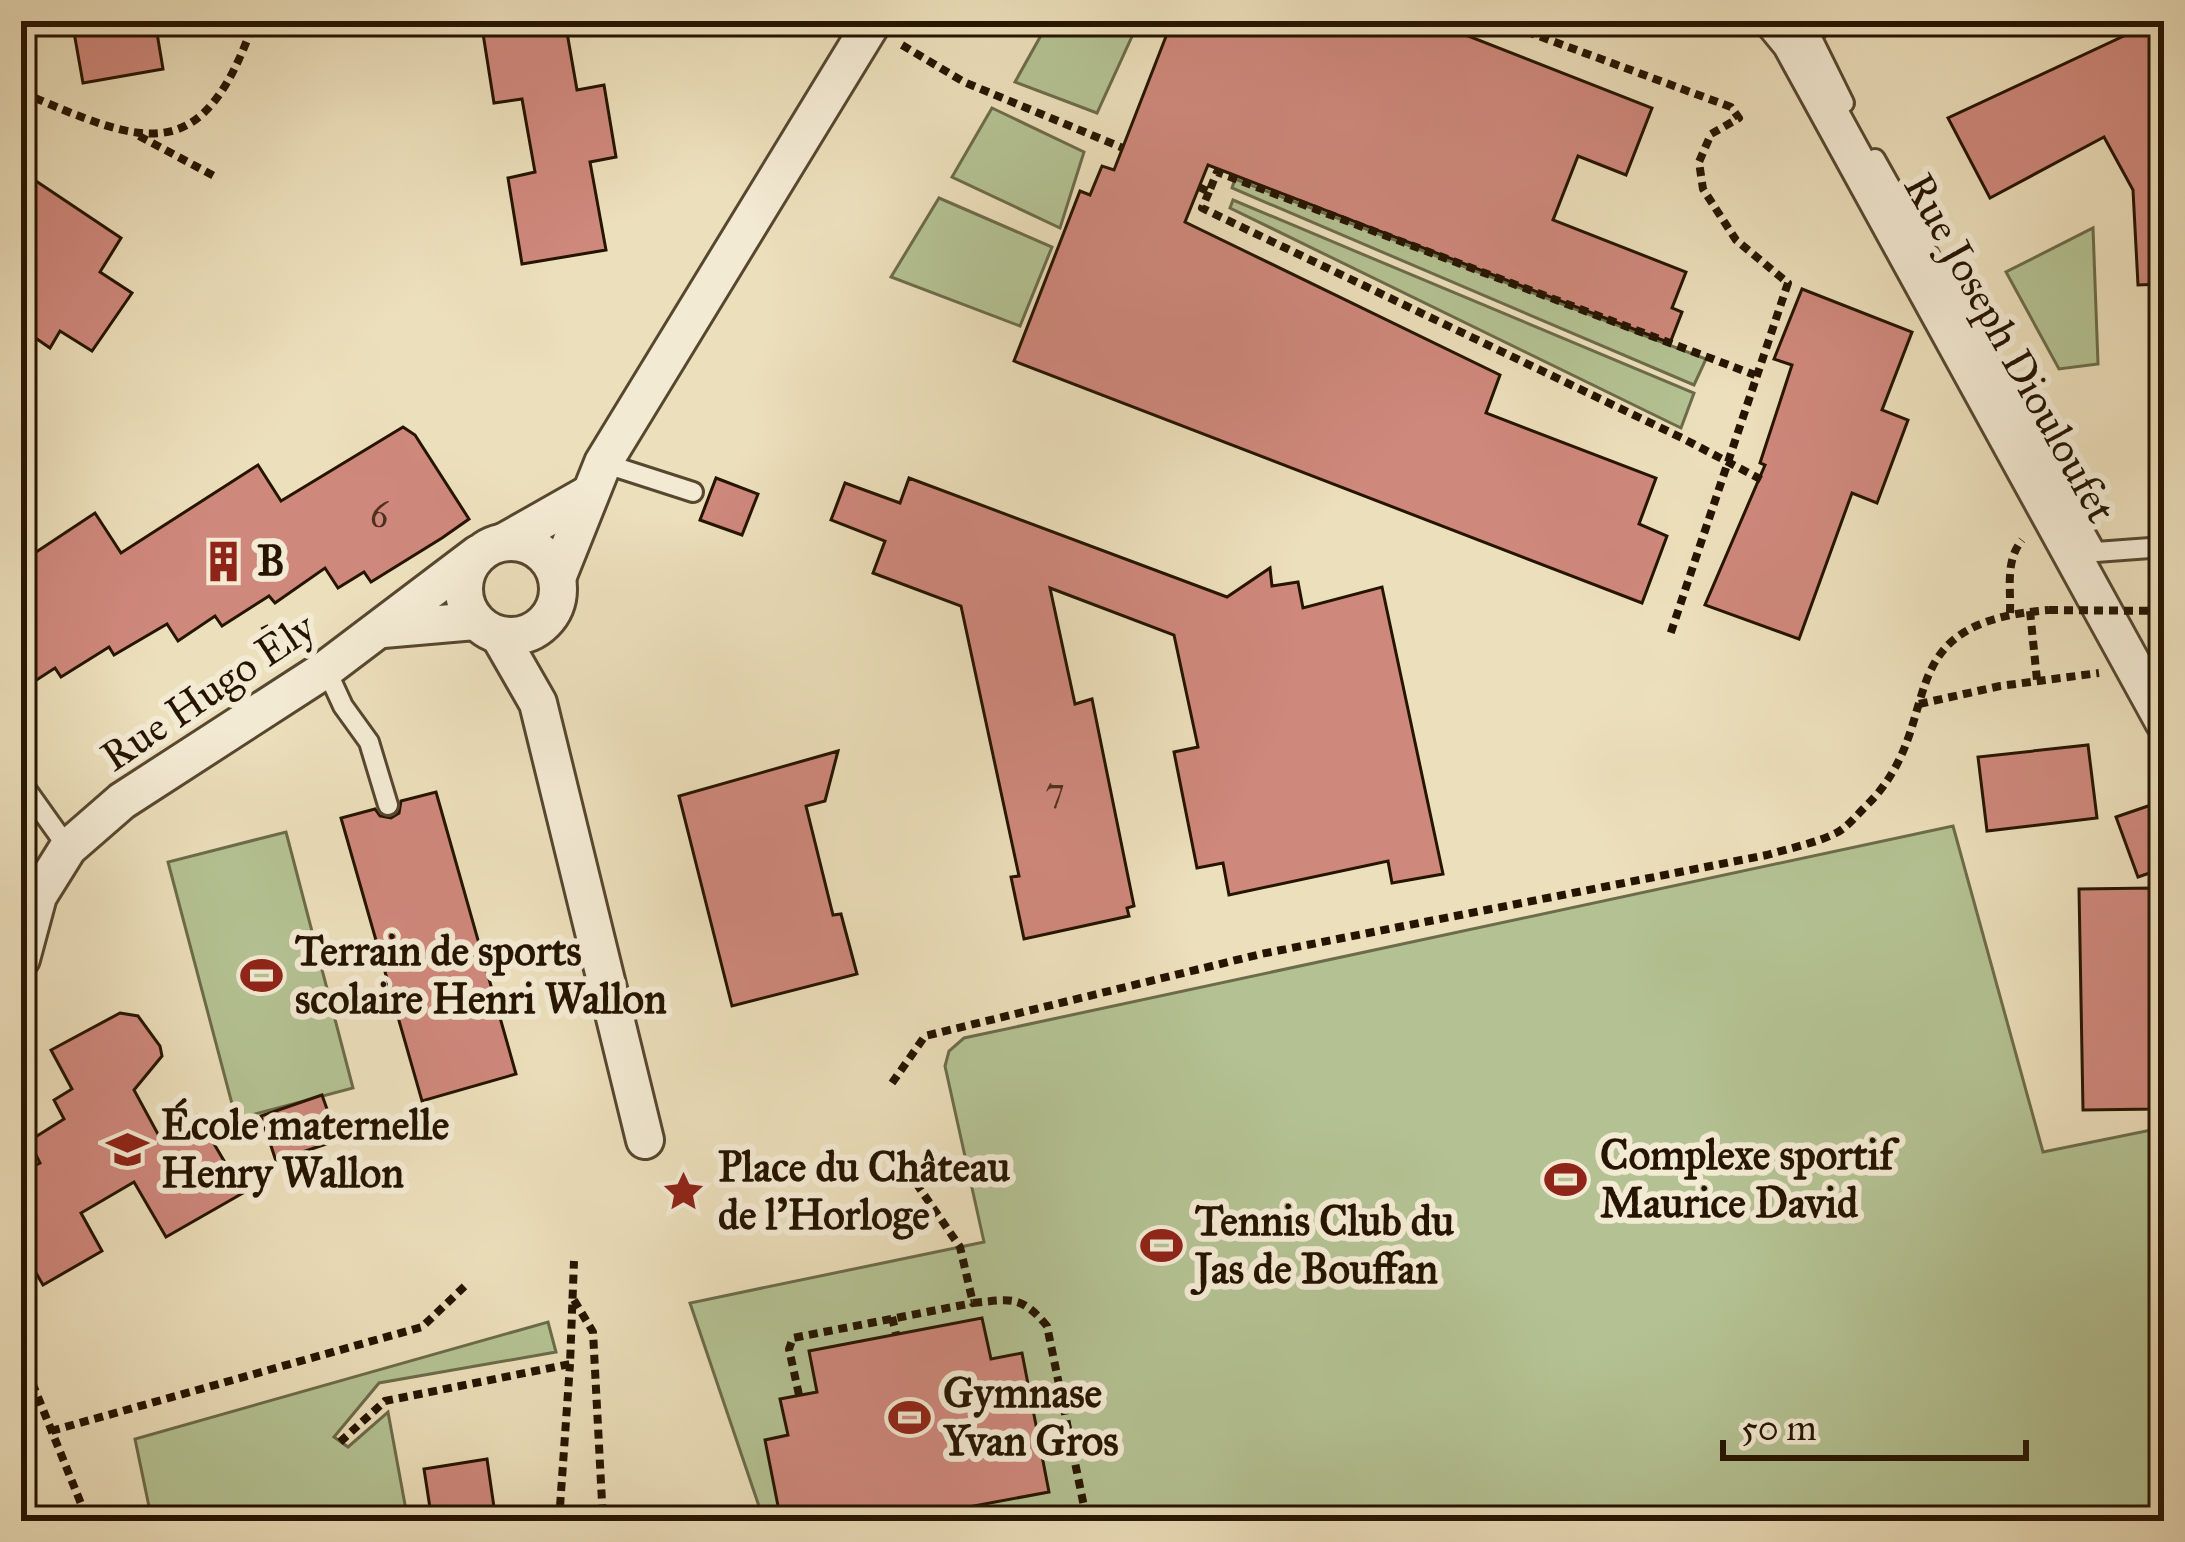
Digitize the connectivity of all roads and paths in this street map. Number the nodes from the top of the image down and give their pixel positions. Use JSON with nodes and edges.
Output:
{"nodes":[{"id":1,"x":254,"y":21,"type":"edge"},
{"id":2,"x":1498,"y":21,"type":"edge"},
{"id":3,"x":1833,"y":21,"type":"edge"},
{"id":4,"x":871,"y":24,"type":"edge"},
{"id":5,"x":1791,"y":32,"type":"edge"},
{"id":6,"x":21,"y":92,"type":"edge"},
{"id":7,"x":138,"y":135,"type":"junction"},
{"id":8,"x":1123,"y":148,"type":"dead end"},
{"id":9,"x":218,"y":178,"type":"dead end"},
{"id":10,"x":1199,"y":187,"type":"dead end"},
{"id":11,"x":1209,"y":192,"type":"junction"},
{"id":12,"x":1755,"y":375,"type":"junction"},
{"id":13,"x":1727,"y":462,"type":"junction"},
{"id":14,"x":595,"y":479,"type":"junction"},
{"id":15,"x":1766,"y":482,"type":"dead end"},
{"id":16,"x":693,"y":492,"type":"dead end"},
{"id":17,"x":2051,"y":519,"type":"junction"},
{"id":18,"x":2164,"y":547,"type":"edge"},
{"id":19,"x":491,"y":548,"type":"junction"},
{"id":20,"x":557,"y":578,"type":"junction"},
{"id":21,"x":2030,"y":611,"type":"junction"},
{"id":22,"x":2164,"y":611,"type":"edge"},
{"id":23,"x":2010,"y":613,"type":"junction"},
{"id":24,"x":546,"y":621,"type":"junction"},
{"id":25,"x":264,"y":626,"type":"dead end"},
{"id":26,"x":487,"y":628,"type":"junction"},
{"id":27,"x":382,"y":629,"type":"junction"},
{"id":28,"x":1669,"y":638,"type":"dead end"},
{"id":29,"x":273,"y":644,"type":"dead end"},
{"id":30,"x":326,"y":669,"type":"junction"},
{"id":31,"x":2138,"y":673,"type":"junction"},
{"id":32,"x":2037,"y":680,"type":"junction"},
{"id":33,"x":538,"y":703,"type":"junction"},
{"id":34,"x":1918,"y":704,"type":"junction"},
{"id":35,"x":2164,"y":722,"type":"edge"},
{"id":36,"x":21,"y":782,"type":"edge"},
{"id":37,"x":388,"y":805,"type":"dead end"},
{"id":38,"x":68,"y":848,"type":"junction"},
{"id":39,"x":21,"y":959,"type":"edge"},
{"id":40,"x":892,"y":1083,"type":"dead end"},
{"id":41,"x":645,"y":1140,"type":"dead end"},
{"id":42,"x":916,"y":1183,"type":"dead end"},
{"id":43,"x":574,"y":1261,"type":"dead end"},
{"id":44,"x":466,"y":1286,"type":"dead end"},
{"id":45,"x":572,"y":1298,"type":"junction"},
{"id":46,"x":973,"y":1303,"type":"junction"},
{"id":47,"x":892,"y":1317,"type":"junction"},
{"id":48,"x":896,"y":1334,"type":"dead end"},
{"id":49,"x":21,"y":1355,"type":"edge"},
{"id":50,"x":570,"y":1364,"type":"junction"},
{"id":51,"x":26,"y":1374,"type":"edge"},
{"id":52,"x":799,"y":1395,"type":"dead end"},
{"id":53,"x":51,"y":1431,"type":"junction"},
{"id":54,"x":340,"y":1442,"type":"dead end"},
{"id":55,"x":88,"y":1521,"type":"edge"},
{"id":56,"x":559,"y":1521,"type":"edge"},
{"id":57,"x":603,"y":1521,"type":"edge"},
{"id":58,"x":1087,"y":1521,"type":"edge"}],
"edges":[{"from":1,"to":7,"type":"path"},
{"from":2,"to":12,"type":"path"},
{"from":3,"to":5,"type":"lane"},
{"from":4,"to":8,"type":"path"},
{"from":4,"to":14,"type":"street"},
{"from":5,"to":17,"type":"street","name":"Rue Joseph Diouloufet"},
{"from":5,"to":18,"type":"lane"},
{"from":6,"to":7,"type":"path"},
{"from":7,"to":9,"type":"path"},
{"from":10,"to":11,"type":"path"},
{"from":11,"to":12,"type":"path"},
{"from":11,"to":13,"type":"path"},
{"from":12,"to":13,"type":"path"},
{"from":13,"to":15,"type":"path"},
{"from":13,"to":28,"type":"path"},
{"from":14,"to":16,"type":"lane"},
{"from":14,"to":19,"type":"street","name":"Rue Hugo Ely"},
{"from":14,"to":20,"type":"street"},
{"from":17,"to":23,"type":"path"},
{"from":17,"to":31,"type":"street","name":"Rue Joseph Diouloufet"},
{"from":19,"to":20,"type":"street"},
{"from":19,"to":26,"type":"street"},
{"from":19,"to":27,"type":"street","name":"Rue Hugo Ely"},
{"from":20,"to":24,"type":"street"},
{"from":21,"to":22,"type":"path","bridge":true},
{"from":21,"to":23,"type":"path"},
{"from":21,"to":32,"type":"path"},
{"from":23,"to":34,"type":"path"},
{"from":24,"to":26,"type":"street"},
{"from":24,"to":33,"type":"street"},
{"from":25,"to":29,"type":"path"},
{"from":26,"to":27,"type":"street","name":"Rue Hugo Ely"},
{"from":26,"to":33,"type":"street"},
{"from":27,"to":30,"type":"street","name":"Rue Hugo Ely"},
{"from":30,"to":37,"type":"lane"},
{"from":30,"to":38,"type":"street","name":"Rue Hugo Ely"},
{"from":31,"to":32,"type":"path"},
{"from":31,"to":35,"type":"street","name":"Rue Joseph Diouloufet"},
{"from":32,"to":34,"type":"path"},
{"from":33,"to":41,"type":"street"},
{"from":34,"to":40,"type":"path"},
{"from":36,"to":38,"type":"lane"},
{"from":38,"to":39,"type":"street","name":"Rue Hugo Ely"},
{"from":42,"to":46,"type":"path"},
{"from":43,"to":45,"type":"path"},
{"from":44,"to":53,"type":"path"},
{"from":45,"to":50,"type":"path"},
{"from":45,"to":57,"type":"path"},
{"from":46,"to":47,"type":"path"},
{"from":46,"to":58,"type":"path"},
{"from":47,"to":48,"type":"path"},
{"from":47,"to":52,"type":"path"},
{"from":49,"to":51,"type":"path"},
{"from":50,"to":54,"type":"path"},
{"from":50,"to":56,"type":"path"},
{"from":51,"to":53,"type":"path"},
{"from":53,"to":55,"type":"path"}]}
